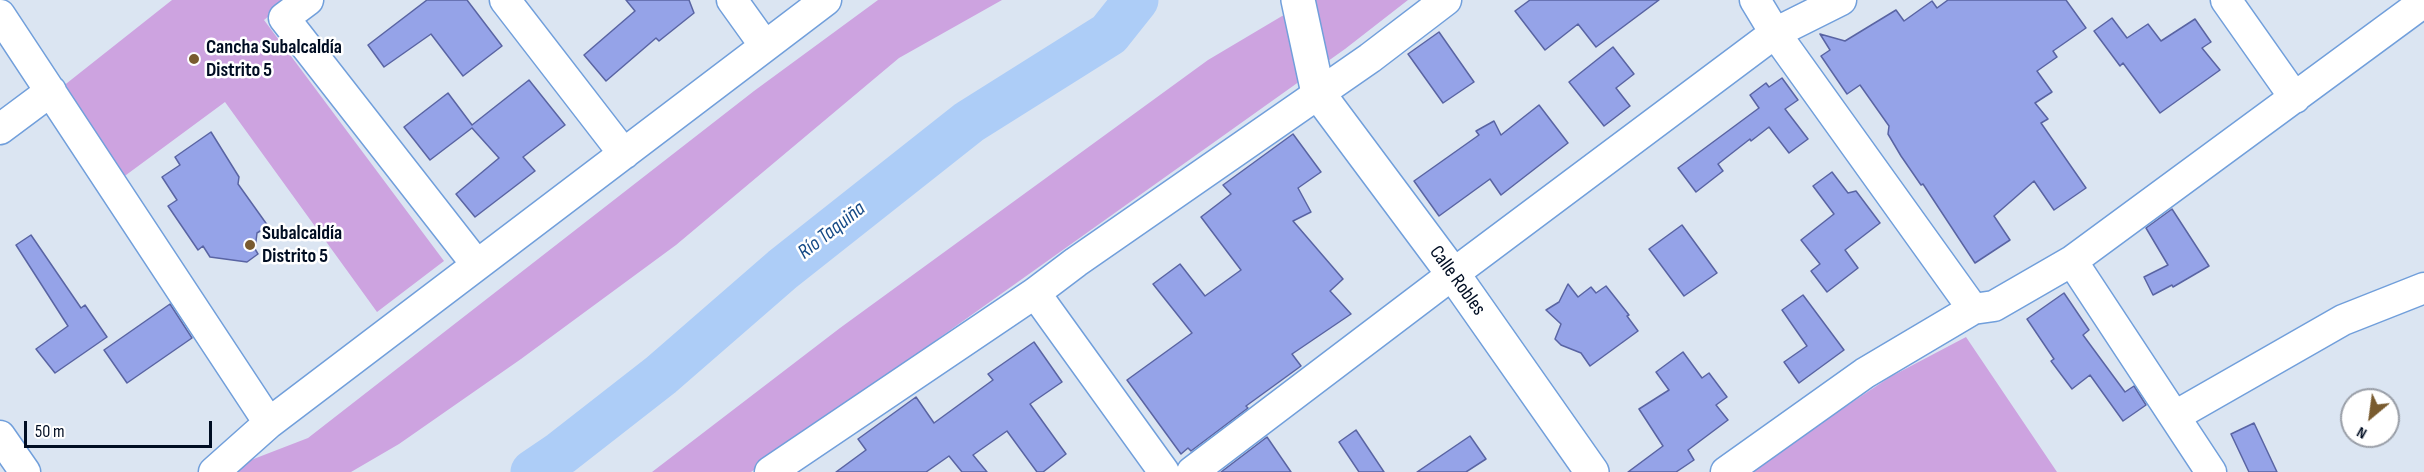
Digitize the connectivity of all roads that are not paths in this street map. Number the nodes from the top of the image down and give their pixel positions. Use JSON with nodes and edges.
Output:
{"nodes":[{"id":1,"x":308,"y":0,"type":"edge"},
{"id":2,"x":505,"y":0,"type":"edge"},
{"id":3,"x":732,"y":0,"type":"edge"},
{"id":4,"x":826,"y":0,"type":"edge"},
{"id":5,"x":1446,"y":0,"type":"edge"},
{"id":6,"x":1755,"y":0,"type":"edge"},
{"id":7,"x":1841,"y":0,"type":"edge"},
{"id":8,"x":2226,"y":0,"type":"edge"},
{"id":9,"x":2424,"y":2,"type":"edge"},
{"id":10,"x":1299,"y":11,"type":"edge"},
{"id":11,"x":0,"y":15,"type":"edge"},
{"id":12,"x":1776,"y":33,"type":"junction"},
{"id":13,"x":765,"y":46,"type":"junction"},
{"id":14,"x":51,"y":91,"type":"junction"},
{"id":15,"x":1318,"y":93,"type":"junction"},
{"id":16,"x":2295,"y":98,"type":"junction"},
{"id":17,"x":0,"y":129,"type":"edge"},
{"id":18,"x":624,"y":154,"type":"junction"},
{"id":19,"x":2072,"y":261,"type":"junction"},
{"id":20,"x":477,"y":265,"type":"junction"},
{"id":21,"x":1453,"y":274,"type":"junction"},
{"id":22,"x":2424,"y":288,"type":"edge"},
{"id":23,"x":1035,"y":293,"type":"junction"},
{"id":24,"x":1973,"y":309,"type":"junction"},
{"id":25,"x":2175,"y":416,"type":"junction"},
{"id":26,"x":270,"y":423,"type":"junction"},
{"id":27,"x":0,"y":436,"type":"edge"},
{"id":28,"x":25,"y":472,"type":"edge"},
{"id":29,"x":214,"y":472,"type":"edge"},
{"id":30,"x":770,"y":472,"type":"edge"},
{"id":31,"x":1164,"y":472,"type":"edge"},
{"id":32,"x":1192,"y":472,"type":"edge"},
{"id":33,"x":1592,"y":472,"type":"edge"},
{"id":34,"x":1726,"y":472,"type":"edge"},
{"id":35,"x":2211,"y":472,"type":"edge"}],
"edges":[{"from":1,"to":20,"type":"street"},
{"from":2,"to":18,"type":"street"},
{"from":3,"to":13,"type":"street"},
{"from":4,"to":13,"type":"street"},
{"from":5,"to":15,"type":"street"},
{"from":6,"to":12,"type":"street"},
{"from":7,"to":12,"type":"street"},
{"from":8,"to":16,"type":"street"},
{"from":9,"to":16,"type":"street"},
{"from":10,"to":15,"type":"street"},
{"from":11,"to":14,"type":"street"},
{"from":12,"to":21,"type":"street"},
{"from":12,"to":24,"type":"street"},
{"from":13,"to":18,"type":"street"},
{"from":14,"to":17,"type":"street"},
{"from":14,"to":26,"type":"street"},
{"from":15,"to":21,"type":"street","name":"Calle Robles"},
{"from":15,"to":23,"type":"street"},
{"from":16,"to":19,"type":"street"},
{"from":18,"to":20,"type":"street"},
{"from":19,"to":24,"type":"street"},
{"from":19,"to":25,"type":"street"},
{"from":20,"to":26,"type":"street"},
{"from":21,"to":32,"type":"street"},
{"from":21,"to":33,"type":"street","name":"Calle Robles"},
{"from":22,"to":25,"type":"street"},
{"from":23,"to":30,"type":"street"},
{"from":23,"to":31,"type":"street"},
{"from":24,"to":34,"type":"street"},
{"from":25,"to":35,"type":"street"},
{"from":26,"to":29,"type":"street"},
{"from":27,"to":28,"type":"street"}]}
